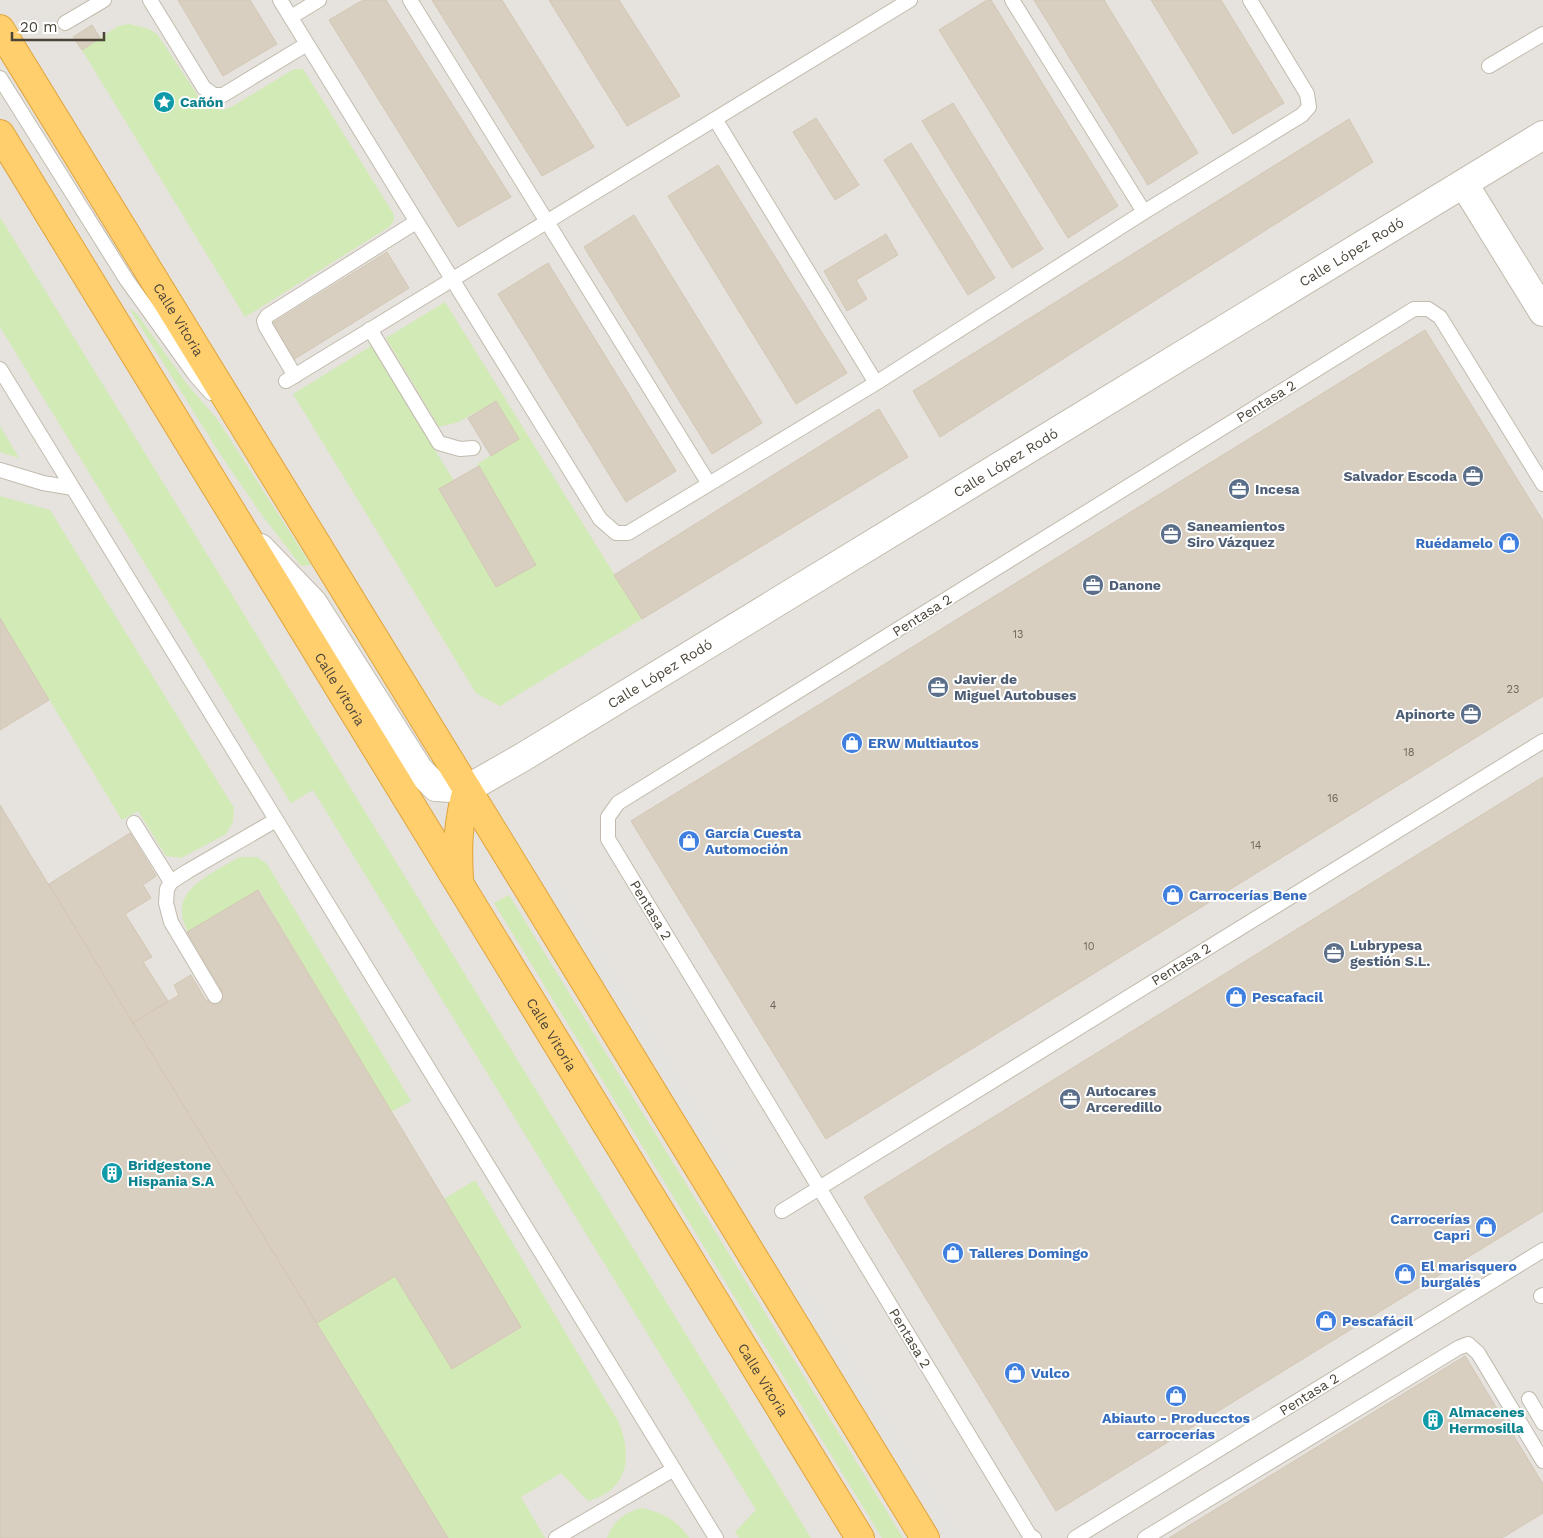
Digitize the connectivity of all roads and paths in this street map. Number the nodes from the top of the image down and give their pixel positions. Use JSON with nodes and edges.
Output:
{"nodes":[{"id":1,"x":104,"y":0,"type":"edge"},
{"id":2,"x":150,"y":0,"type":"edge"},
{"id":3,"x":280,"y":0,"type":"edge"},
{"id":4,"x":320,"y":0,"type":"edge"},
{"id":5,"x":410,"y":0,"type":"edge"},
{"id":6,"x":910,"y":0,"type":"edge"},
{"id":7,"x":1012,"y":0,"type":"edge"},
{"id":8,"x":1250,"y":0,"type":"edge"},
{"id":9,"x":291,"y":17,"type":"junction"},
{"id":10,"x":65,"y":23,"type":"dead end"},
{"id":11,"x":0,"y":29,"type":"edge"},
{"id":12,"x":1543,"y":34,"type":"edge"},
{"id":13,"x":308,"y":44,"type":"junction"},
{"id":14,"x":7,"y":55,"type":"edge"},
{"id":15,"x":1489,"y":66,"type":"dead end"},
{"id":16,"x":0,"y":78,"type":"edge"},
{"id":17,"x":716,"y":119,"type":"junction"},
{"id":18,"x":0,"y":134,"type":"edge"},
{"id":19,"x":1543,"y":135,"type":"edge"},
{"id":20,"x":1464,"y":184,"type":"junction"},
{"id":21,"x":1144,"y":212,"type":"junction"},
{"id":22,"x":416,"y":222,"type":"junction"},
{"id":23,"x":547,"y":222,"type":"junction"},
{"id":24,"x":452,"y":279,"type":"junction"},
{"id":25,"x":1543,"y":312,"type":"edge"},
{"id":26,"x":370,"y":329,"type":"junction"},
{"id":27,"x":0,"y":369,"type":"edge"},
{"id":28,"x":876,"y":383,"type":"junction"},
{"id":29,"x":252,"y":439,"type":"junction"},
{"id":30,"x":473,"y":448,"type":"dead end"},
{"id":31,"x":0,"y":470,"type":"edge"},
{"id":32,"x":710,"y":484,"type":"junction"},
{"id":33,"x":1543,"y":484,"type":"edge"},
{"id":34,"x":73,"y":488,"type":"junction"},
{"id":35,"x":243,"y":531,"type":"junction"},
{"id":36,"x":1543,"y":741,"type":"edge"},
{"id":37,"x":467,"y":789,"type":"junction"},
{"id":38,"x":276,"y":820,"type":"junction"},
{"id":39,"x":134,"y":823,"type":"dead end"},
{"id":40,"x":171,"y":882,"type":"junction"},
{"id":41,"x":460,"y":883,"type":"junction"},
{"id":42,"x":215,"y":996,"type":"dead end"},
{"id":43,"x":819,"y":1188,"type":"junction"},
{"id":44,"x":782,"y":1212,"type":"dead end"},
{"id":45,"x":1543,"y":1250,"type":"edge"},
{"id":46,"x":1529,"y":1399,"type":"dead end"},
{"id":47,"x":1543,"y":1423,"type":"edge"},
{"id":48,"x":1543,"y":1461,"type":"edge"},
{"id":49,"x":674,"y":1469,"type":"junction"},
{"id":50,"x":556,"y":1538,"type":"edge"},
{"id":51,"x":716,"y":1538,"type":"edge"},
{"id":52,"x":860,"y":1538,"type":"edge"},
{"id":53,"x":925,"y":1538,"type":"edge"},
{"id":54,"x":1034,"y":1538,"type":"edge"},
{"id":55,"x":1075,"y":1538,"type":"edge"},
{"id":56,"x":1145,"y":1538,"type":"edge"}],
"edges":[{"from":1,"to":10,"type":"lane"},
{"from":2,"to":13,"type":"lane"},
{"from":3,"to":9,"type":"lane"},
{"from":4,"to":9,"type":"lane"},
{"from":5,"to":23,"type":"lane"},
{"from":6,"to":17,"type":"lane"},
{"from":7,"to":21,"type":"lane"},
{"from":8,"to":21,"type":"lane"},
{"from":9,"to":13,"type":"lane"},
{"from":11,"to":14,"type":"highway","name":"Calle Vitoria"},
{"from":12,"to":15,"type":"lane"},
{"from":13,"to":22,"type":"lane"},
{"from":14,"to":16,"type":"lane"},
{"from":14,"to":29,"type":"highway","name":"Calle Vitoria"},
{"from":16,"to":29,"type":"lane"},
{"from":17,"to":23,"type":"lane"},
{"from":17,"to":28,"type":"lane"},
{"from":18,"to":35,"type":"highway","name":"Calle Vitoria"},
{"from":19,"to":20,"type":"street","name":"Calle López Rodó"},
{"from":20,"to":25,"type":"street"},
{"from":20,"to":37,"type":"street","name":"Calle López Rodó"},
{"from":21,"to":28,"type":"lane"},
{"from":22,"to":24,"type":"lane"},
{"from":22,"to":26,"type":"lane"},
{"from":23,"to":24,"type":"lane"},
{"from":23,"to":32,"type":"lane"},
{"from":24,"to":26,"type":"lane"},
{"from":24,"to":32,"type":"lane"},
{"from":26,"to":30,"type":"lane"},
{"from":27,"to":34,"type":"lane"},
{"from":28,"to":32,"type":"lane"},
{"from":29,"to":37,"type":"highway","name":"Calle Vitoria"},
{"from":31,"to":34,"type":"lane"},
{"from":33,"to":43,"type":"lane","name":"Pentasa 2"},
{"from":34,"to":38,"type":"lane"},
{"from":35,"to":37,"type":"street","name":"Calle Vitoria"},
{"from":35,"to":41,"type":"highway","name":"Calle Vitoria"},
{"from":36,"to":43,"type":"lane","name":"Pentasa 2"},
{"from":37,"to":41,"type":"highway"},
{"from":37,"to":53,"type":"highway","name":"Calle Vitoria"},
{"from":38,"to":40,"type":"lane"},
{"from":38,"to":49,"type":"lane"},
{"from":39,"to":40,"type":"lane"},
{"from":40,"to":42,"type":"lane"},
{"from":41,"to":52,"type":"highway","name":"Calle Vitoria"},
{"from":43,"to":44,"type":"lane","name":"Pentasa 2"},
{"from":43,"to":54,"type":"lane","name":"Pentasa 2"},
{"from":45,"to":55,"type":"lane","name":"Pentasa 2"},
{"from":46,"to":47,"type":"lane"},
{"from":48,"to":56,"type":"lane"},
{"from":49,"to":50,"type":"lane"},
{"from":49,"to":51,"type":"lane"}]}
